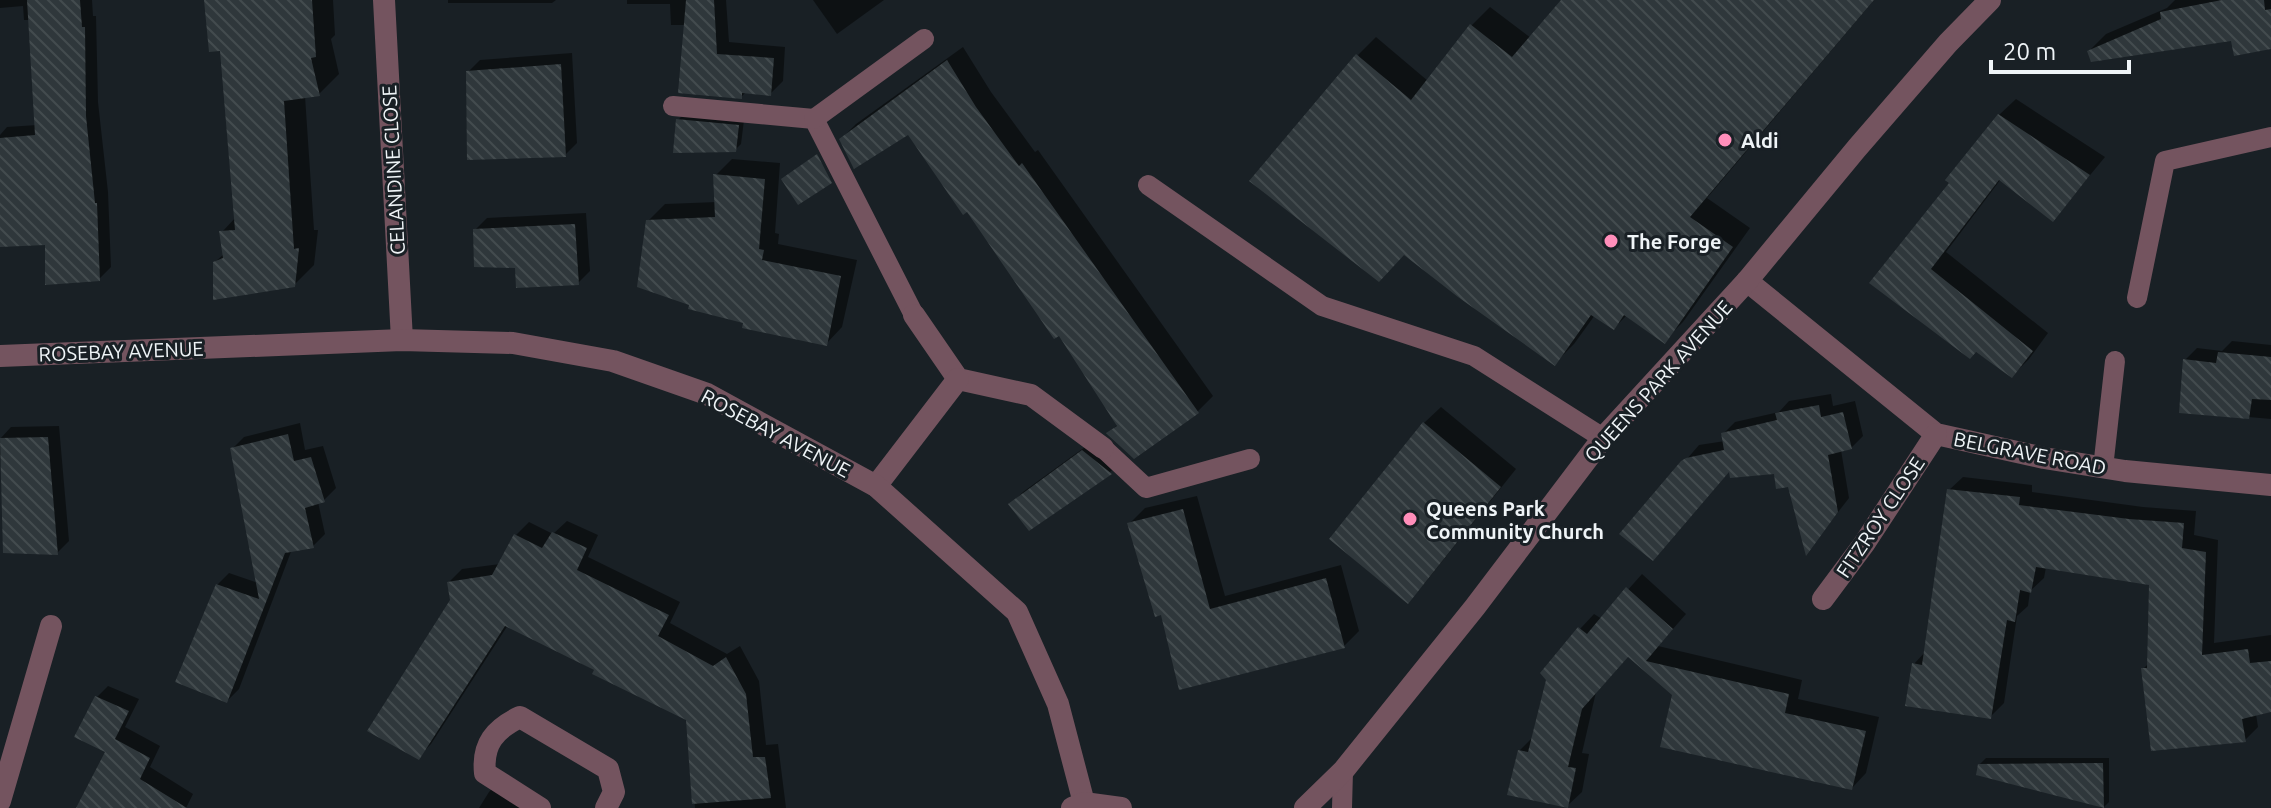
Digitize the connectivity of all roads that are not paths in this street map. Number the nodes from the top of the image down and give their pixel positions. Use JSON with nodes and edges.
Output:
{"nodes":[{"id":1,"x":384,"y":0,"type":"edge"},
{"id":2,"x":1990,"y":0,"type":"edge"},
{"id":3,"x":924,"y":39,"type":"dead end"},
{"id":4,"x":673,"y":106,"type":"dead end"},
{"id":5,"x":814,"y":119,"type":"junction"},
{"id":6,"x":2271,"y":137,"type":"edge"},
{"id":7,"x":1148,"y":185,"type":"dead end"},
{"id":8,"x":1747,"y":281,"type":"junction"},
{"id":9,"x":2137,"y":298,"type":"dead end"},
{"id":10,"x":914,"y":315,"type":"joint"},
{"id":11,"x":402,"y":340,"type":"junction"},
{"id":12,"x":0,"y":356,"type":"edge"},
{"id":13,"x":2115,"y":361,"type":"dead end"},
{"id":14,"x":958,"y":379,"type":"junction"},
{"id":15,"x":1936,"y":434,"type":"junction"},
{"id":16,"x":1603,"y":438,"type":"junction"},
{"id":17,"x":1103,"y":448,"type":"joint"},
{"id":18,"x":1250,"y":459,"type":"dead end"},
{"id":19,"x":2103,"y":468,"type":"junction"},
{"id":20,"x":2271,"y":485,"type":"edge"},
{"id":21,"x":876,"y":486,"type":"junction"},
{"id":22,"x":1823,"y":599,"type":"dead end"},
{"id":23,"x":51,"y":626,"type":"dead end"},
{"id":24,"x":1343,"y":771,"type":"junction"},
{"id":25,"x":0,"y":801,"type":"edge"},
{"id":26,"x":1078,"y":806,"type":"edge"},
{"id":27,"x":540,"y":808,"type":"edge"},
{"id":28,"x":606,"y":808,"type":"edge"},
{"id":29,"x":1121,"y":808,"type":"edge"},
{"id":30,"x":1305,"y":808,"type":"edge"},
{"id":31,"x":1342,"y":808,"type":"edge"}],
"edges":[{"from":1,"to":11,"type":"street","name":"CELANDINE CLOSE"},
{"from":2,"to":8,"type":"street","name":"QUEENS PARK AVENUE"},
{"from":3,"to":5,"type":"lane"},
{"from":4,"to":5,"type":"lane"},
{"from":5,"to":10,"type":"lane"},
{"from":6,"to":9,"type":"lane"},
{"from":7,"to":16,"type":"lane"},
{"from":8,"to":15,"type":"street","name":"BELGRAVE ROAD"},
{"from":8,"to":16,"type":"street","name":"QUEENS PARK AVENUE"},
{"from":10,"to":14,"type":"street"},
{"from":11,"to":12,"type":"street","name":"ROSEBAY AVENUE"},
{"from":11,"to":21,"type":"street","name":"ROSEBAY AVENUE"},
{"from":13,"to":19,"type":"lane"},
{"from":14,"to":17,"type":"street"},
{"from":14,"to":21,"type":"street"},
{"from":15,"to":19,"type":"street","name":"BELGRAVE ROAD"},
{"from":15,"to":22,"type":"street","name":"FITZROY CLOSE"},
{"from":16,"to":24,"type":"street","name":"QUEENS PARK AVENUE"},
{"from":17,"to":18,"type":"lane"},
{"from":19,"to":20,"type":"street","name":"BELGRAVE ROAD"},
{"from":21,"to":26,"type":"street","name":"ROSEBAY AVENUE"},
{"from":23,"to":25,"type":"street"},
{"from":24,"to":30,"type":"street","name":"QUEENS PARK AVENUE"},
{"from":24,"to":31,"type":"lane"},
{"from":26,"to":29,"type":"street"},
{"from":27,"to":28,"type":"street"}]}
